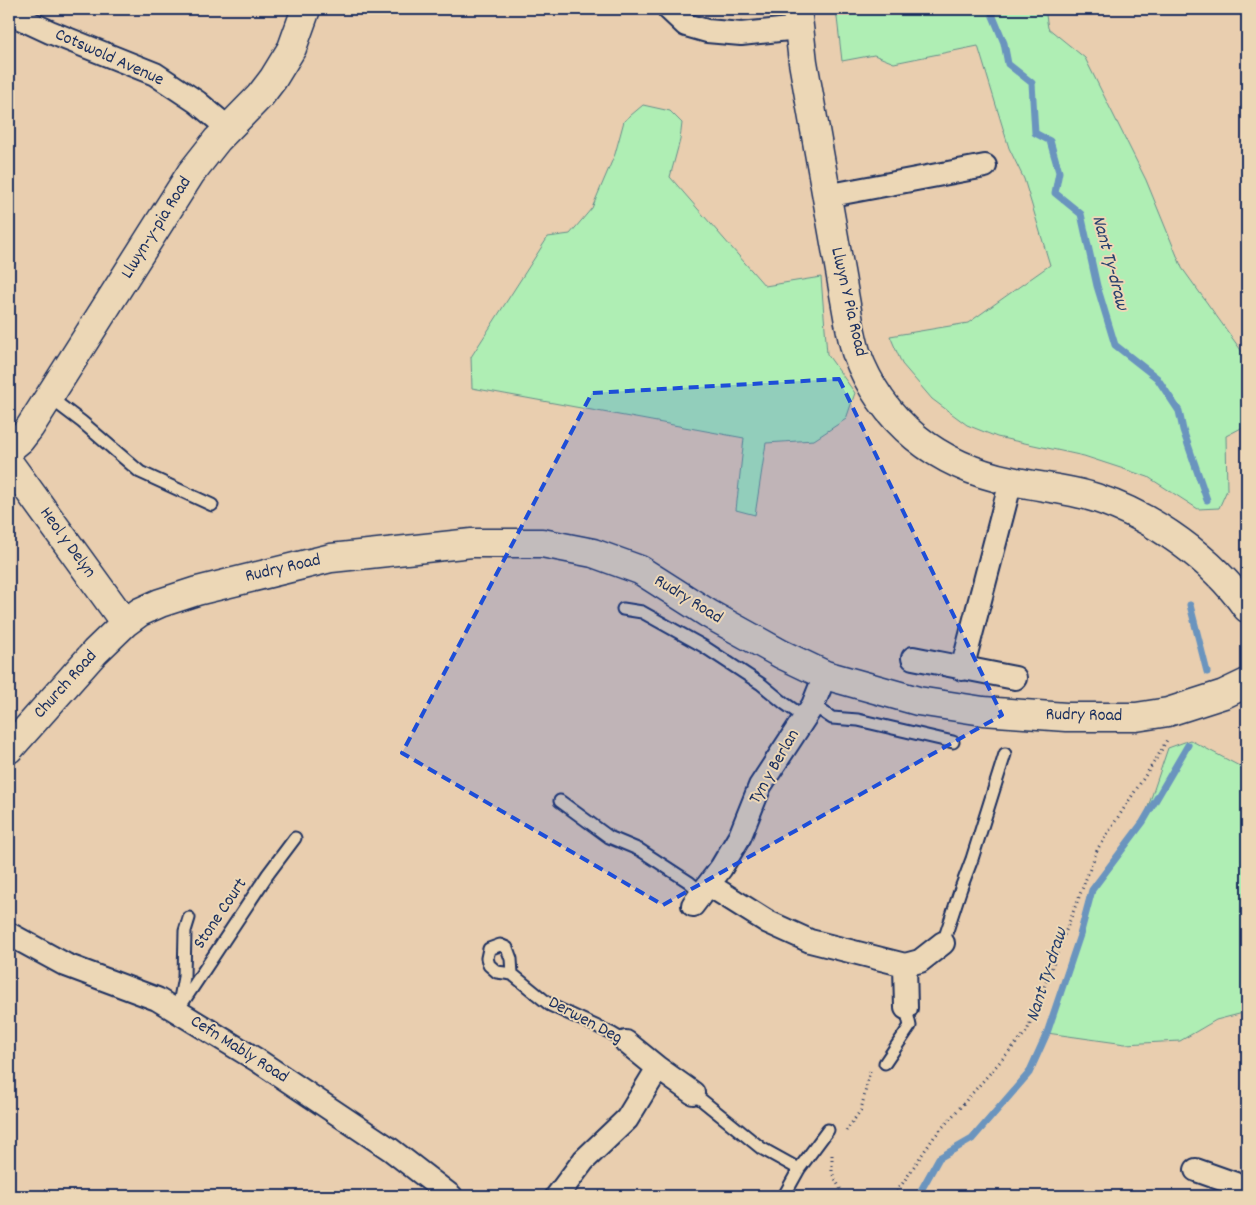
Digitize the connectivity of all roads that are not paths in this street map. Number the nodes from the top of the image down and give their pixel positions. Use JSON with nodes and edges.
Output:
{"nodes":[{"id":1,"x":306,"y":9,"type":"edge"},
{"id":2,"x":669,"y":9,"type":"edge"},
{"id":3,"x":9,"y":13,"type":"edge"},
{"id":4,"x":798,"y":18,"type":"edge"},
{"id":5,"x":228,"y":128,"type":"junction"},
{"id":6,"x":985,"y":166,"type":"dead end"},
{"id":7,"x":826,"y":196,"type":"junction"},
{"id":8,"x":49,"y":397,"type":"junction"},
{"id":9,"x":9,"y":449,"type":"edge"},
{"id":10,"x":9,"y":463,"type":"edge"},
{"id":11,"x":1010,"y":481,"type":"junction"},
{"id":12,"x":212,"y":505,"type":"dead end"},
{"id":13,"x":1247,"y":608,"type":"edge"},
{"id":14,"x":623,"y":609,"type":"dead end"},
{"id":15,"x":124,"y":623,"type":"junction"},
{"id":16,"x":913,"y":658,"type":"dead end"},
{"id":17,"x":962,"y":669,"type":"junction"},
{"id":18,"x":825,"y":675,"type":"junction"},
{"id":19,"x":1015,"y":678,"type":"dead end"},
{"id":20,"x":1247,"y":683,"type":"edge"},
{"id":21,"x":808,"y":711,"type":"junction"},
{"id":22,"x":953,"y":742,"type":"dead end"},
{"id":23,"x":9,"y":749,"type":"edge"},
{"id":24,"x":1005,"y":754,"type":"dead end"},
{"id":25,"x":560,"y":801,"type":"dead end"},
{"id":26,"x":295,"y":838,"type":"dead end"},
{"id":27,"x":701,"y":894,"type":"junction"},
{"id":28,"x":189,"y":918,"type":"dead end"},
{"id":29,"x":9,"y":934,"type":"edge"},
{"id":30,"x":943,"y":943,"type":"joint"},
{"id":31,"x":904,"y":965,"type":"junction"},
{"id":32,"x":512,"y":974,"type":"dead end"},
{"id":33,"x":906,"y":1008,"type":"joint"},
{"id":34,"x":177,"y":1011,"type":"junction"},
{"id":35,"x":626,"y":1042,"type":"joint"},
{"id":36,"x":885,"y":1063,"type":"dead end"},
{"id":37,"x":658,"y":1068,"type":"junction"},
{"id":38,"x":693,"y":1093,"type":"joint"},
{"id":39,"x":828,"y":1130,"type":"dead end"},
{"id":40,"x":799,"y":1169,"type":"junction"},
{"id":41,"x":1196,"y":1170,"type":"dead end"},
{"id":42,"x":1247,"y":1188,"type":"edge"},
{"id":43,"x":451,"y":1196,"type":"edge"},
{"id":44,"x":557,"y":1196,"type":"edge"},
{"id":45,"x":784,"y":1196,"type":"edge"}],
"edges":[{"from":1,"to":5,"type":"street","name":"Llwyn-y-pia Road"},
{"from":2,"to":4,"type":"street"},
{"from":3,"to":5,"type":"street","name":"Cotswold Avenue"},
{"from":4,"to":7,"type":"street","name":"Llwyn Y Pia Road"},
{"from":5,"to":8,"type":"street","name":"Llwyn-y-pia Road"},
{"from":6,"to":7,"type":"street"},
{"from":7,"to":11,"type":"street","name":"Llwyn Y Pia Road"},
{"from":8,"to":9,"type":"street","name":"Llwyn-y-pia Road"},
{"from":8,"to":12,"type":"lane"},
{"from":10,"to":15,"type":"street","name":"Heol y Delyn"},
{"from":11,"to":13,"type":"street","name":"Llwyn Y Pia Road"},
{"from":11,"to":17,"type":"street"},
{"from":14,"to":21,"type":"lane"},
{"from":15,"to":18,"type":"street","name":"Rudry Road"},
{"from":15,"to":23,"type":"street","name":"Church Road"},
{"from":16,"to":17,"type":"street"},
{"from":17,"to":19,"type":"street"},
{"from":18,"to":20,"type":"street","name":"Rudry Road"},
{"from":18,"to":21,"type":"street","name":"Tyn y Berlan"},
{"from":21,"to":22,"type":"lane"},
{"from":21,"to":27,"type":"street","name":"Tyn y Berlan"},
{"from":24,"to":30,"type":"lane"},
{"from":25,"to":27,"type":"lane"},
{"from":26,"to":34,"type":"lane","name":"Stone Court"},
{"from":27,"to":31,"type":"street"},
{"from":28,"to":34,"type":"lane"},
{"from":29,"to":34,"type":"street","name":"Cefn Mably Road"},
{"from":30,"to":31,"type":"street"},
{"from":31,"to":33,"type":"street"},
{"from":32,"to":35,"type":"lane","name":"Derwen Deg"},
{"from":33,"to":36,"type":"lane"},
{"from":34,"to":43,"type":"street","name":"Cefn Mably Road"},
{"from":35,"to":37,"type":"street","name":"Derwen Deg"},
{"from":37,"to":38,"type":"street","name":"Derwen Deg"},
{"from":37,"to":44,"type":"street"},
{"from":38,"to":40,"type":"lane"},
{"from":39,"to":40,"type":"lane"},
{"from":40,"to":45,"type":"lane"},
{"from":41,"to":42,"type":"street"}]}
